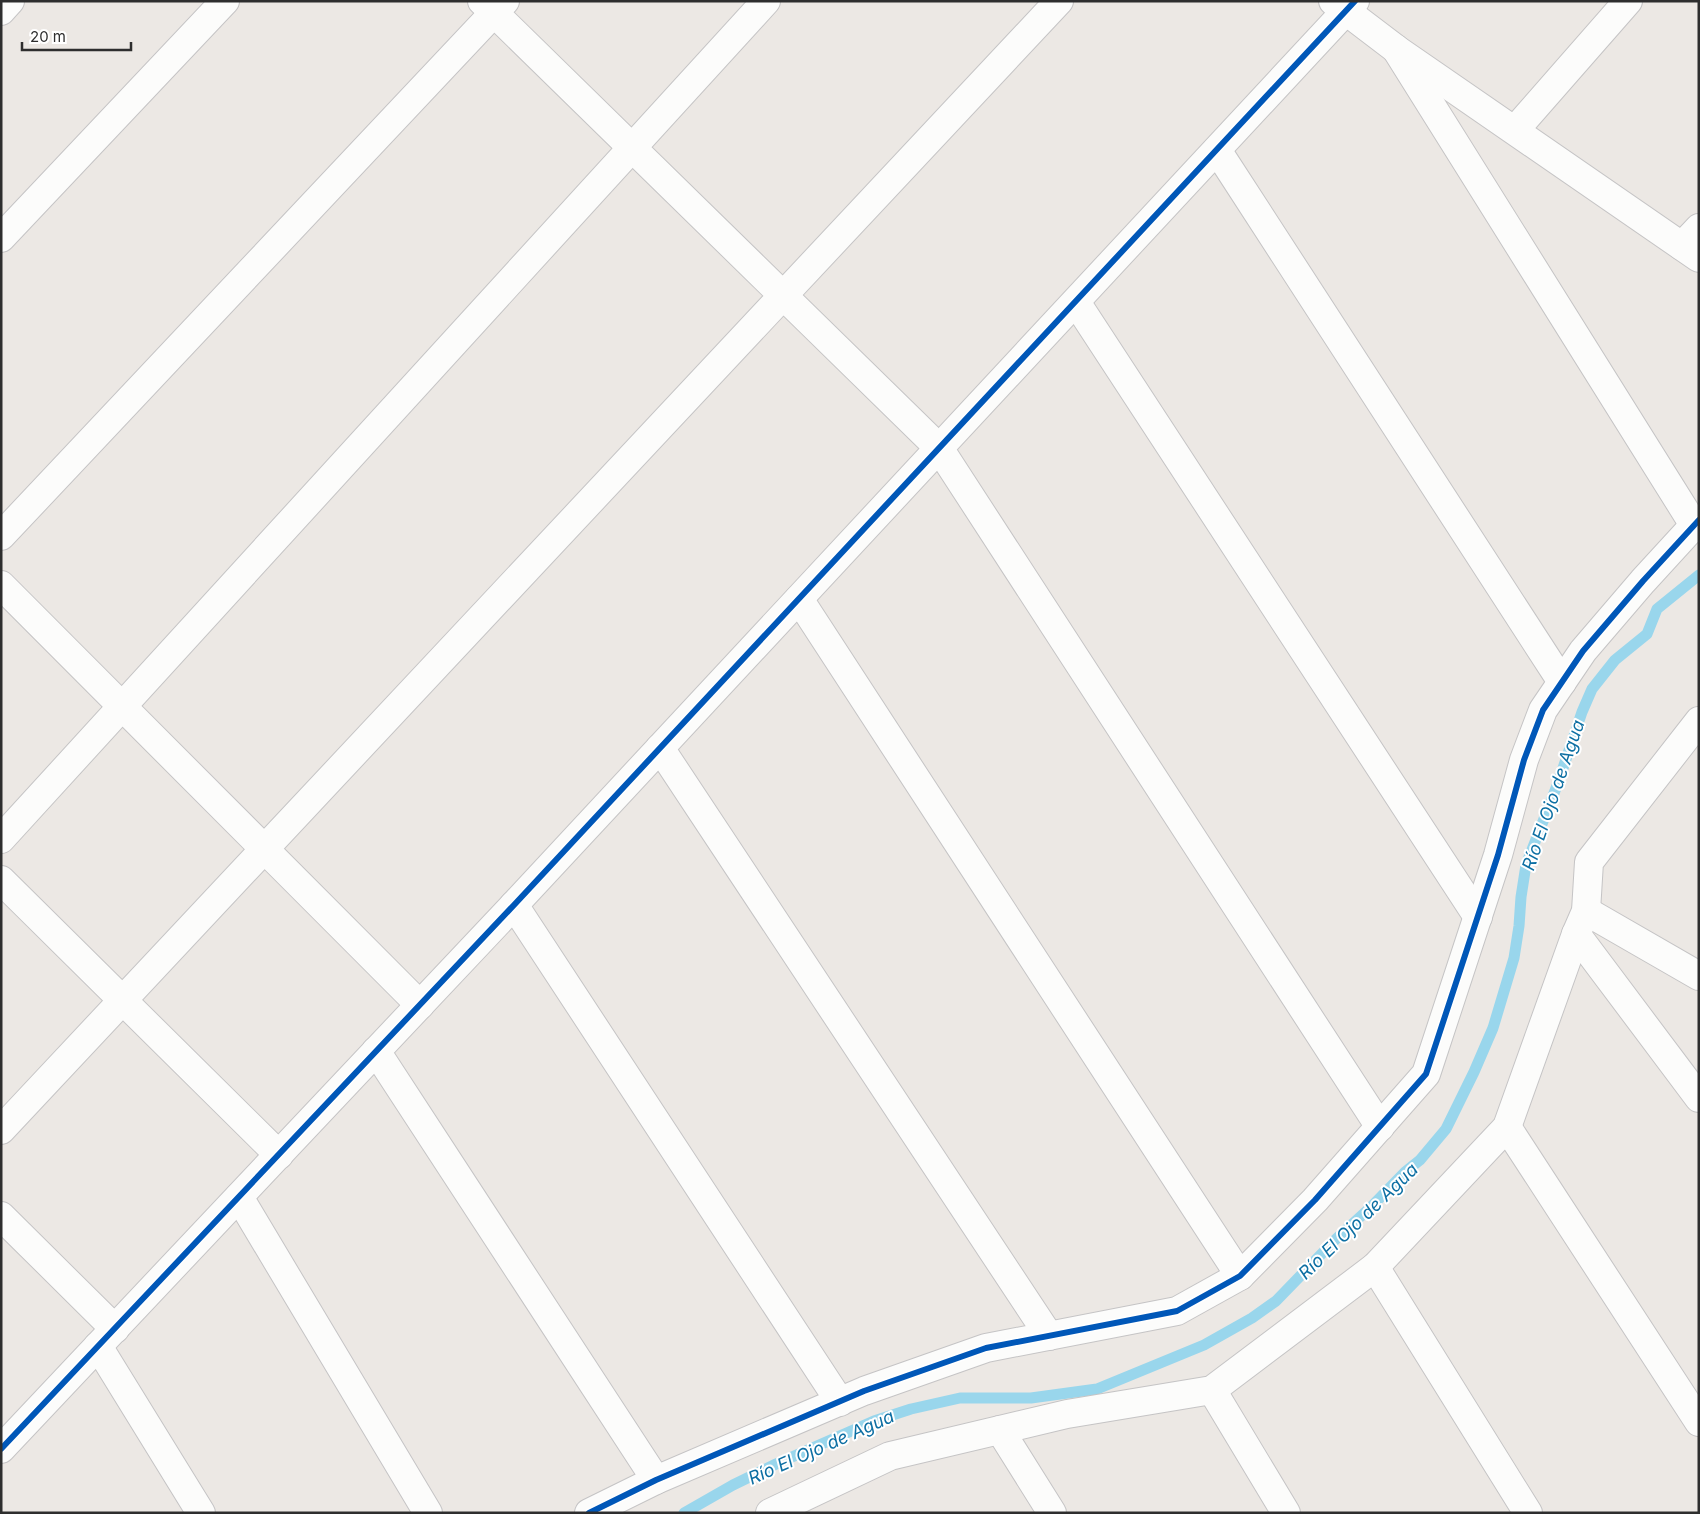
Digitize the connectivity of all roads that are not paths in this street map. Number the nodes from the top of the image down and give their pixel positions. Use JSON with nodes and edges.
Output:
{"nodes":[{"id":1,"x":10,"y":1,"type":"edge"},
{"id":2,"x":225,"y":1,"type":"edge"},
{"id":3,"x":766,"y":1,"type":"edge"},
{"id":4,"x":1059,"y":1,"type":"edge"},
{"id":5,"x":1628,"y":1,"type":"edge"},
{"id":6,"x":494,"y":5,"type":"edge"},
{"id":7,"x":1344,"y":5,"type":"edge"},
{"id":8,"x":1,"y":11,"type":"edge"},
{"id":9,"x":1396,"y":49,"type":"junction"},
{"id":10,"x":1515,"y":130,"type":"junction"},
{"id":11,"x":633,"y":148,"type":"junction"},
{"id":12,"x":1217,"y":150,"type":"junction"},
{"id":13,"x":1,"y":238,"type":"edge"},
{"id":14,"x":1693,"y":244,"type":"edge"},
{"id":15,"x":783,"y":296,"type":"junction"},
{"id":16,"x":1076,"y":302,"type":"junction"},
{"id":17,"x":939,"y":448,"type":"junction"},
{"id":18,"x":1696,"y":522,"type":"edge"},
{"id":19,"x":1,"y":536,"type":"edge"},
{"id":20,"x":1,"y":585,"type":"edge"},
{"id":21,"x":799,"y":599,"type":"junction"},
{"id":22,"x":1562,"y":682,"type":"junction"},
{"id":23,"x":123,"y":708,"type":"junction"},
{"id":24,"x":1699,"y":721,"type":"edge"},
{"id":25,"x":660,"y":748,"type":"junction"},
{"id":26,"x":1,"y":839,"type":"edge"},
{"id":27,"x":265,"y":849,"type":"junction"},
{"id":28,"x":1,"y":880,"type":"edge"},
{"id":29,"x":514,"y":905,"type":"junction"},
{"id":30,"x":1478,"y":917,"type":"junction"},
{"id":31,"x":1581,"y":922,"type":"junction"},
{"id":32,"x":1699,"y":976,"type":"edge"},
{"id":33,"x":123,"y":1000,"type":"junction"},
{"id":34,"x":420,"y":1005,"type":"junction"},
{"id":35,"x":376,"y":1051,"type":"junction"},
{"id":36,"x":1699,"y":1098,"type":"edge"},
{"id":37,"x":1380,"y":1127,"type":"junction"},
{"id":38,"x":1507,"y":1127,"type":"junction"},
{"id":39,"x":1,"y":1130,"type":"edge"},
{"id":40,"x":279,"y":1155,"type":"junction"},
{"id":41,"x":239,"y":1197,"type":"junction"},
{"id":42,"x":1,"y":1216,"type":"edge"},
{"id":43,"x":1375,"y":1266,"type":"junction"},
{"id":44,"x":1240,"y":1276,"type":"junction"},
{"id":45,"x":1049,"y":1336,"type":"junction"},
{"id":46,"x":106,"y":1338,"type":"junction"},
{"id":47,"x":1212,"y":1390,"type":"junction"},
{"id":48,"x":840,"y":1402,"type":"junction"},
{"id":49,"x":1699,"y":1422,"type":"edge"},
{"id":50,"x":1000,"y":1430,"type":"junction"},
{"id":51,"x":1,"y":1449,"type":"edge"},
{"id":52,"x":656,"y":1480,"type":"junction"},
{"id":53,"x":810,"y":1505,"type":"edge"},
{"id":54,"x":201,"y":1513,"type":"edge"},
{"id":55,"x":428,"y":1513,"type":"edge"},
{"id":56,"x":590,"y":1513,"type":"edge"},
{"id":57,"x":770,"y":1513,"type":"edge"},
{"id":58,"x":1052,"y":1513,"type":"edge"},
{"id":59,"x":1286,"y":1513,"type":"edge"},
{"id":60,"x":1528,"y":1513,"type":"edge"}],
"edges":[{"from":1,"to":8,"type":"street"},
{"from":2,"to":13,"type":"street"},
{"from":3,"to":11,"type":"street"},
{"from":4,"to":15,"type":"street"},
{"from":5,"to":10,"type":"street"},
{"from":6,"to":11,"type":"street"},
{"from":6,"to":19,"type":"street"},
{"from":7,"to":9,"type":"street"},
{"from":7,"to":12,"type":"street"},
{"from":9,"to":10,"type":"street"},
{"from":9,"to":18,"type":"street"},
{"from":10,"to":14,"type":"street"},
{"from":11,"to":15,"type":"street"},
{"from":11,"to":23,"type":"street"},
{"from":12,"to":16,"type":"street"},
{"from":12,"to":22,"type":"street"},
{"from":15,"to":17,"type":"street"},
{"from":15,"to":27,"type":"street"},
{"from":16,"to":17,"type":"street"},
{"from":16,"to":30,"type":"street"},
{"from":17,"to":21,"type":"street"},
{"from":17,"to":37,"type":"street"},
{"from":18,"to":22,"type":"street"},
{"from":20,"to":23,"type":"street"},
{"from":21,"to":25,"type":"street"},
{"from":21,"to":44,"type":"street"},
{"from":22,"to":30,"type":"street"},
{"from":23,"to":26,"type":"street"},
{"from":23,"to":27,"type":"street"},
{"from":24,"to":31,"type":"street"},
{"from":25,"to":29,"type":"street"},
{"from":25,"to":45,"type":"street"},
{"from":27,"to":33,"type":"street"},
{"from":27,"to":34,"type":"street"},
{"from":28,"to":33,"type":"street"},
{"from":29,"to":34,"type":"street"},
{"from":29,"to":48,"type":"street"},
{"from":30,"to":37,"type":"street"},
{"from":31,"to":32,"type":"street"},
{"from":31,"to":36,"type":"street"},
{"from":31,"to":38,"type":"street"},
{"from":33,"to":39,"type":"street"},
{"from":33,"to":40,"type":"street"},
{"from":34,"to":35,"type":"street"},
{"from":35,"to":40,"type":"street"},
{"from":35,"to":52,"type":"street"},
{"from":37,"to":44,"type":"street"},
{"from":38,"to":43,"type":"street"},
{"from":38,"to":49,"type":"street"},
{"from":40,"to":41,"type":"street"},
{"from":41,"to":46,"type":"street"},
{"from":41,"to":55,"type":"street"},
{"from":42,"to":46,"type":"street"},
{"from":43,"to":47,"type":"street"},
{"from":43,"to":60,"type":"street"},
{"from":44,"to":45,"type":"street"},
{"from":45,"to":48,"type":"street"},
{"from":46,"to":51,"type":"street"},
{"from":46,"to":54,"type":"street"},
{"from":47,"to":50,"type":"street"},
{"from":47,"to":59,"type":"street"},
{"from":48,"to":52,"type":"street"},
{"from":50,"to":53,"type":"street"},
{"from":50,"to":58,"type":"street"},
{"from":52,"to":56,"type":"street"},
{"from":53,"to":57,"type":"street"}]}
